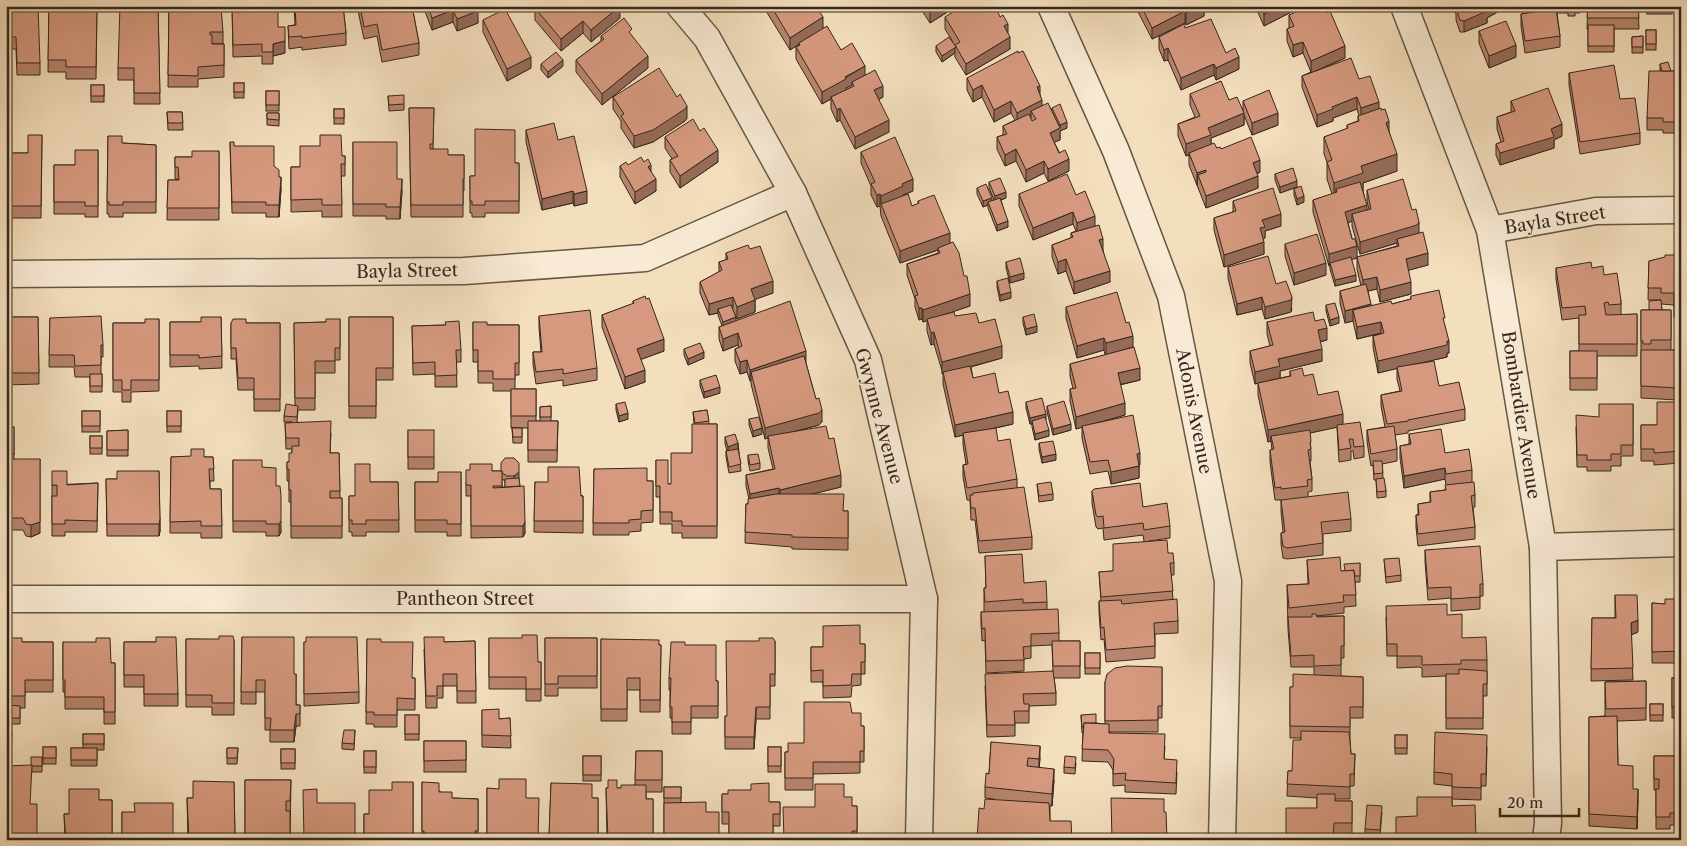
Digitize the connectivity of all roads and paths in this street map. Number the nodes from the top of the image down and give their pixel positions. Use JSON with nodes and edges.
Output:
{"nodes":[{"id":1,"x":680,"y":6,"type":"edge"},
{"id":2,"x":1051,"y":6,"type":"edge"},
{"id":3,"x":1404,"y":6,"type":"edge"},
{"id":4,"x":793,"y":193,"type":"junction"},
{"id":5,"x":1681,"y":210,"type":"edge"},
{"id":6,"x":1490,"y":230,"type":"junction"},
{"id":7,"x":6,"y":274,"type":"edge"},
{"id":8,"x":1681,"y":543,"type":"edge"},
{"id":9,"x":1542,"y":547,"type":"junction"},
{"id":10,"x":6,"y":599,"type":"edge"},
{"id":11,"x":924,"y":599,"type":"junction"},
{"id":12,"x":919,"y":840,"type":"edge"},
{"id":13,"x":1222,"y":840,"type":"edge"},
{"id":14,"x":1546,"y":840,"type":"edge"}],
"edges":[{"from":1,"to":4,"type":"street","name":"Gwynne Avenue"},
{"from":2,"to":13,"type":"street","name":"Adonis Avenue"},
{"from":3,"to":6,"type":"street","name":"Bombardier Avenue"},
{"from":4,"to":7,"type":"street","name":"Bayla Street"},
{"from":4,"to":11,"type":"street","name":"Gwynne Avenue"},
{"from":5,"to":6,"type":"street","name":"Bayla Street"},
{"from":6,"to":9,"type":"street","name":"Bombardier Avenue"},
{"from":8,"to":9,"type":"street"},
{"from":9,"to":14,"type":"street","name":"Bombardier Avenue"},
{"from":10,"to":11,"type":"street","name":"Pantheon Street"},
{"from":11,"to":12,"type":"street","name":"Gwynne Avenue"}]}
